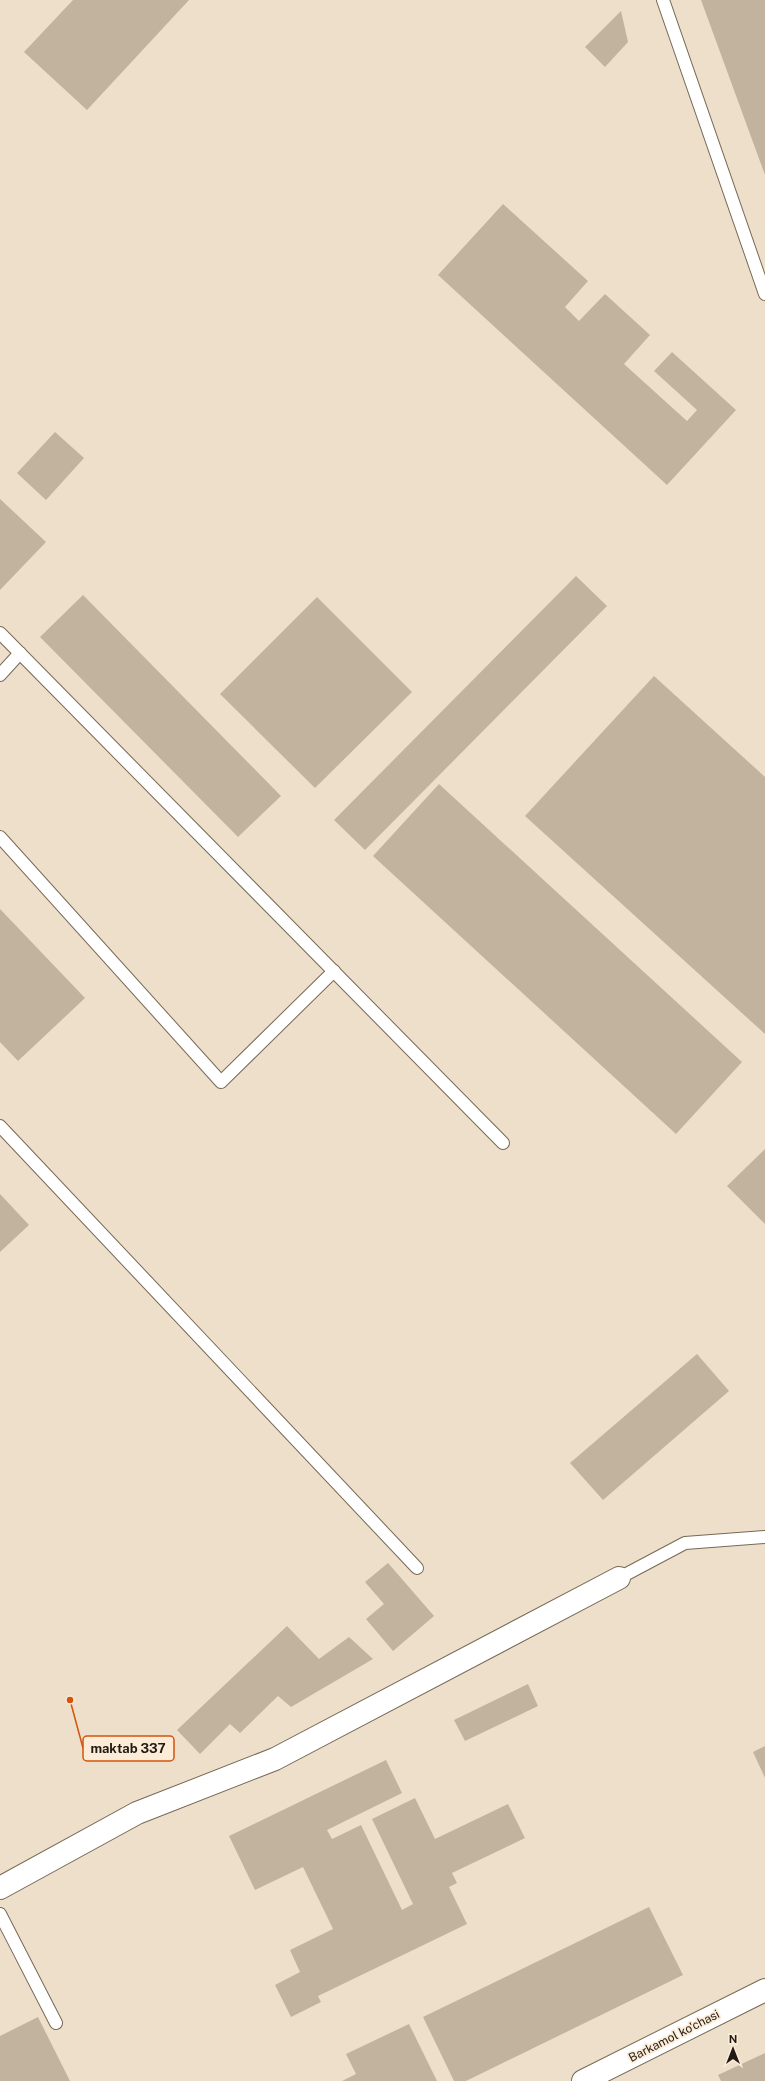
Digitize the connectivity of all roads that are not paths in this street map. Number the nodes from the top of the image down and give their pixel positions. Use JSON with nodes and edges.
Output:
{"nodes":[{"id":1,"x":663,"y":0,"type":"edge"},
{"id":2,"x":765,"y":294,"type":"edge"},
{"id":3,"x":0,"y":633,"type":"edge"},
{"id":4,"x":20,"y":653,"type":"junction"},
{"id":5,"x":0,"y":675,"type":"edge"},
{"id":6,"x":0,"y":836,"type":"edge"},
{"id":7,"x":334,"y":972,"type":"junction"},
{"id":8,"x":0,"y":1126,"type":"edge"},
{"id":9,"x":503,"y":1142,"type":"dead end"},
{"id":10,"x":765,"y":1537,"type":"edge"},
{"id":11,"x":417,"y":1568,"type":"dead end"},
{"id":12,"x":619,"y":1578,"type":"joint"},
{"id":13,"x":0,"y":1888,"type":"edge"},
{"id":14,"x":0,"y":1914,"type":"edge"},
{"id":15,"x":765,"y":1990,"type":"edge"},
{"id":16,"x":56,"y":2023,"type":"dead end"},
{"id":17,"x":583,"y":2081,"type":"edge"}],
"edges":[{"from":1,"to":2,"type":"lane"},
{"from":3,"to":4,"type":"lane"},
{"from":4,"to":5,"type":"lane"},
{"from":4,"to":7,"type":"lane"},
{"from":6,"to":7,"type":"lane"},
{"from":7,"to":9,"type":"lane"},
{"from":8,"to":11,"type":"lane"},
{"from":10,"to":12,"type":"lane"},
{"from":12,"to":13,"type":"street"},
{"from":14,"to":16,"type":"lane"},
{"from":15,"to":17,"type":"street","name":"Barkamol ko'chasi"}]}
